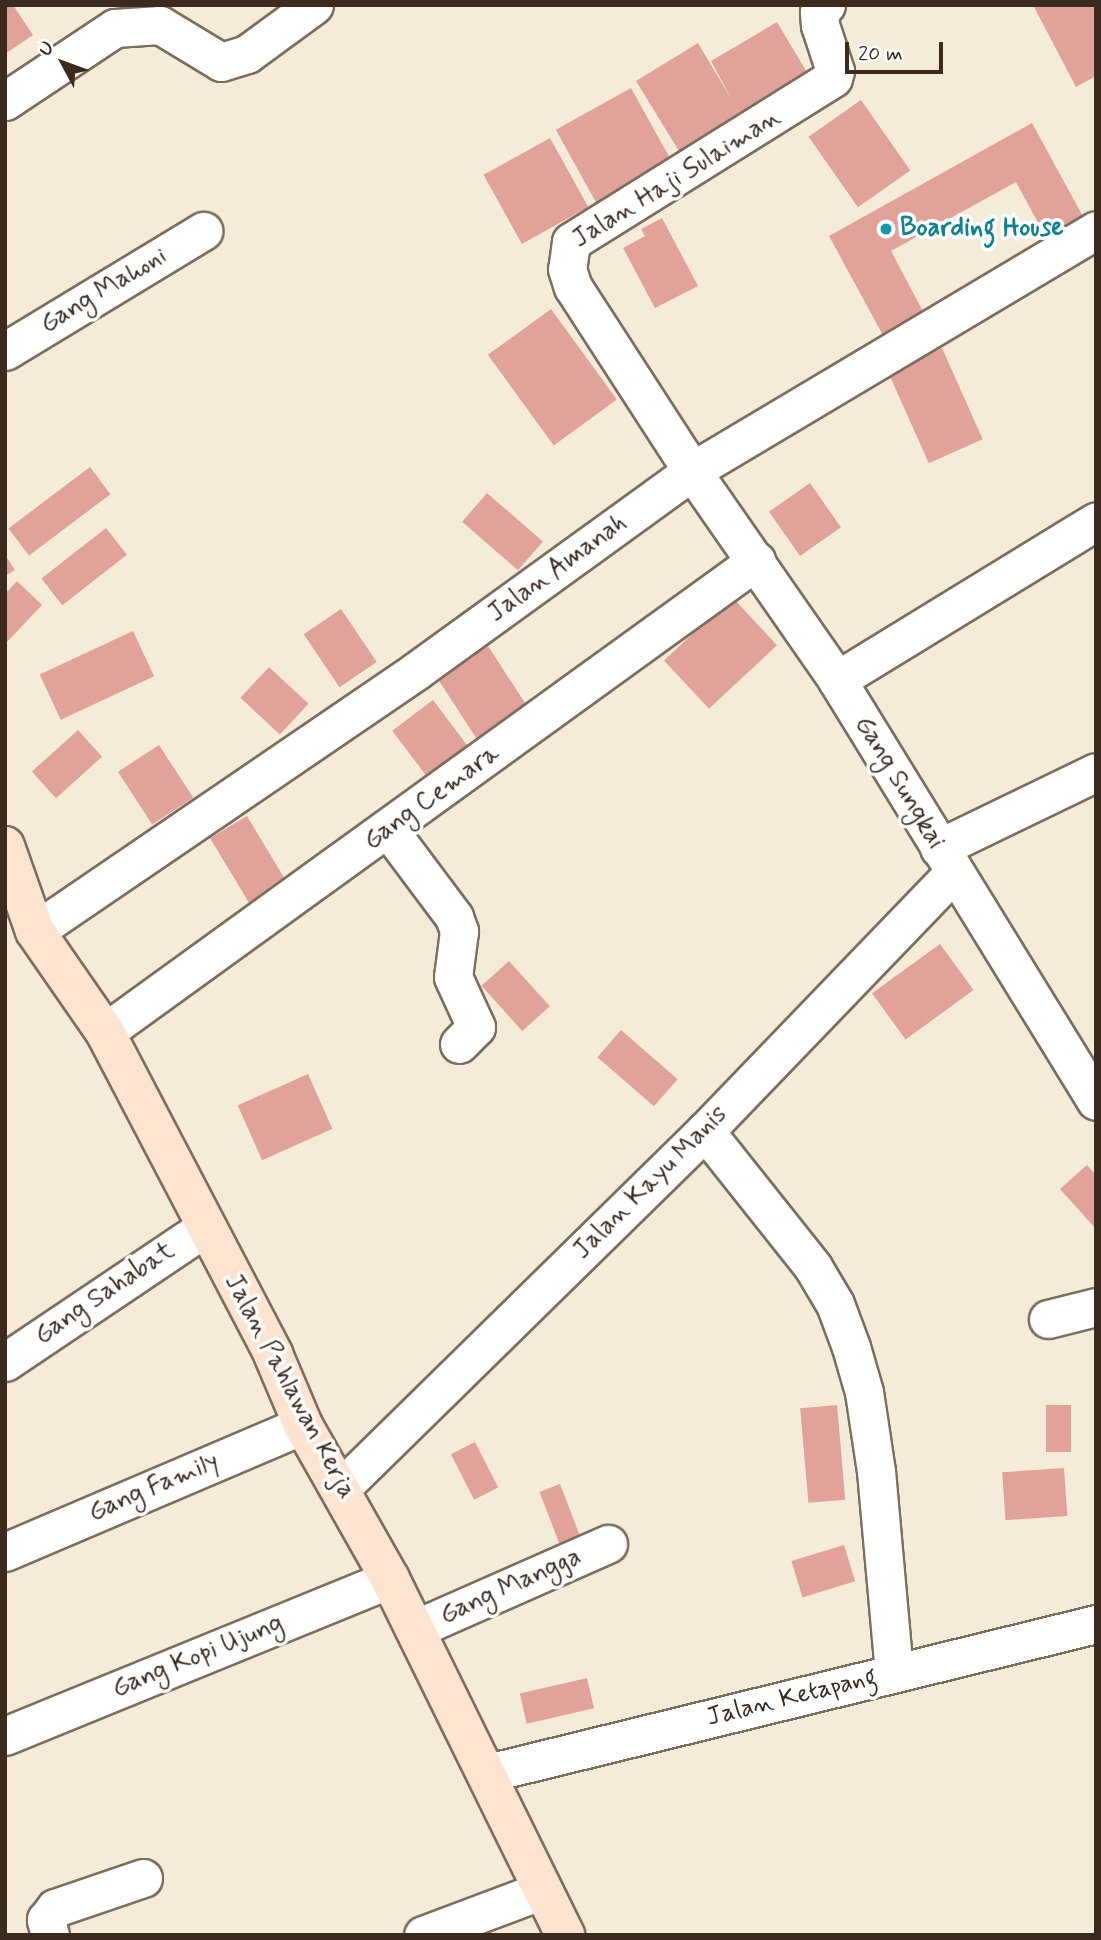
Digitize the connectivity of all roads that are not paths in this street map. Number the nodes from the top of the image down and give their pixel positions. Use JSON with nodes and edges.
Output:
{"nodes":[{"id":1,"x":314,"y":5,"type":"edge"},
{"id":2,"x":826,"y":5,"type":"edge"},
{"id":3,"x":5,"y":101,"type":"edge"},
{"id":4,"x":1096,"y":230,"type":"edge"},
{"id":5,"x":203,"y":231,"type":"dead end"},
{"id":6,"x":5,"y":351,"type":"edge"},
{"id":7,"x":692,"y":471,"type":"junction"},
{"id":8,"x":1096,"y":521,"type":"edge"},
{"id":9,"x":756,"y":561,"type":"junction"},
{"id":10,"x":837,"y":680,"type":"junction"},
{"id":11,"x":1096,"y":772,"type":"edge"},
{"id":12,"x":388,"y":830,"type":"junction"},
{"id":13,"x":5,"y":845,"type":"edge"},
{"id":14,"x":946,"y":861,"type":"junction"},
{"id":15,"x":13,"y":890,"type":"edge"},
{"id":16,"x":35,"y":931,"type":"junction"},
{"id":17,"x":105,"y":1032,"type":"junction"},
{"id":18,"x":459,"y":1044,"type":"dead end"},
{"id":19,"x":1092,"y":1087,"type":"edge"},
{"id":20,"x":705,"y":1131,"type":"junction"},
{"id":21,"x":206,"y":1227,"type":"junction"},
{"id":22,"x":1096,"y":1307,"type":"edge"},
{"id":23,"x":1048,"y":1319,"type":"dead end"},
{"id":24,"x":5,"y":1362,"type":"edge"},
{"id":25,"x":303,"y":1425,"type":"junction"},
{"id":26,"x":342,"y":1487,"type":"junction"},
{"id":27,"x":10,"y":1538,"type":"edge"},
{"id":28,"x":608,"y":1544,"type":"dead end"},
{"id":29,"x":390,"y":1579,"type":"junction"},
{"id":30,"x":1096,"y":1624,"type":"edge"},
{"id":31,"x":415,"y":1629,"type":"junction"},
{"id":32,"x":894,"y":1673,"type":"junction"},
{"id":33,"x":5,"y":1736,"type":"edge"},
{"id":34,"x":488,"y":1773,"type":"junction"},
{"id":35,"x":142,"y":1878,"type":"dead end"},
{"id":36,"x":542,"y":1890,"type":"junction"},
{"id":37,"x":50,"y":1935,"type":"edge"},
{"id":38,"x":423,"y":1935,"type":"edge"},
{"id":39,"x":565,"y":1935,"type":"edge"}],
"edges":[{"from":1,"to":3,"type":"street"},
{"from":2,"to":7,"type":"street","name":"Jalan Haji Sulaiman"},
{"from":4,"to":7,"type":"street","name":"Jalan Amanah"},
{"from":5,"to":6,"type":"street","name":"Gang Mahoni"},
{"from":7,"to":9,"type":"street","name":"Gang Sungkai"},
{"from":7,"to":16,"type":"street","name":"Jalan Amanah"},
{"from":8,"to":10,"type":"street"},
{"from":9,"to":10,"type":"street","name":"Gang Sungkai"},
{"from":9,"to":12,"type":"street","name":"Gang Cemara"},
{"from":10,"to":14,"type":"street","name":"Gang Sungkai"},
{"from":11,"to":14,"type":"street"},
{"from":12,"to":17,"type":"street","name":"Gang Cemara"},
{"from":12,"to":18,"type":"street"},
{"from":13,"to":15,"type":"street","name":"Jalan Pahlawan Kerja"},
{"from":14,"to":19,"type":"street","name":"Gang Sungkai"},
{"from":14,"to":20,"type":"street","name":"Jalan Kayu Manis"},
{"from":15,"to":16,"type":"street","name":"Jalan Pahlawan Kerja"},
{"from":16,"to":17,"type":"street","name":"Jalan Pahlawan Kerja"},
{"from":17,"to":21,"type":"street","name":"Jalan Pahlawan Kerja"},
{"from":20,"to":26,"type":"street","name":"Jalan Kayu Manis"},
{"from":20,"to":32,"type":"street"},
{"from":21,"to":24,"type":"street","name":"Gang Sahabat"},
{"from":21,"to":25,"type":"street","name":"Jalan Pahlawan Kerja"},
{"from":22,"to":23,"type":"street"},
{"from":25,"to":26,"type":"street","name":"Jalan Pahlawan Kerja"},
{"from":25,"to":27,"type":"street","name":"Gang Family"},
{"from":26,"to":29,"type":"street","name":"Jalan Pahlawan Kerja"},
{"from":28,"to":31,"type":"street","name":"Gang Mangga"},
{"from":29,"to":31,"type":"street","name":"Jalan Pahlawan Kerja"},
{"from":29,"to":33,"type":"street","name":"Gang Kopi Ujung"},
{"from":30,"to":32,"type":"street","name":"Jalan Ketapang"},
{"from":31,"to":34,"type":"street","name":"Jalan Pahlawan Kerja"},
{"from":32,"to":34,"type":"street","name":"Jalan Ketapang"},
{"from":34,"to":36,"type":"street","name":"Jalan Pahlawan Kerja"},
{"from":35,"to":37,"type":"street"},
{"from":36,"to":38,"type":"street"},
{"from":36,"to":39,"type":"street","name":"Jalan Pahlawan Kerja"}]}
